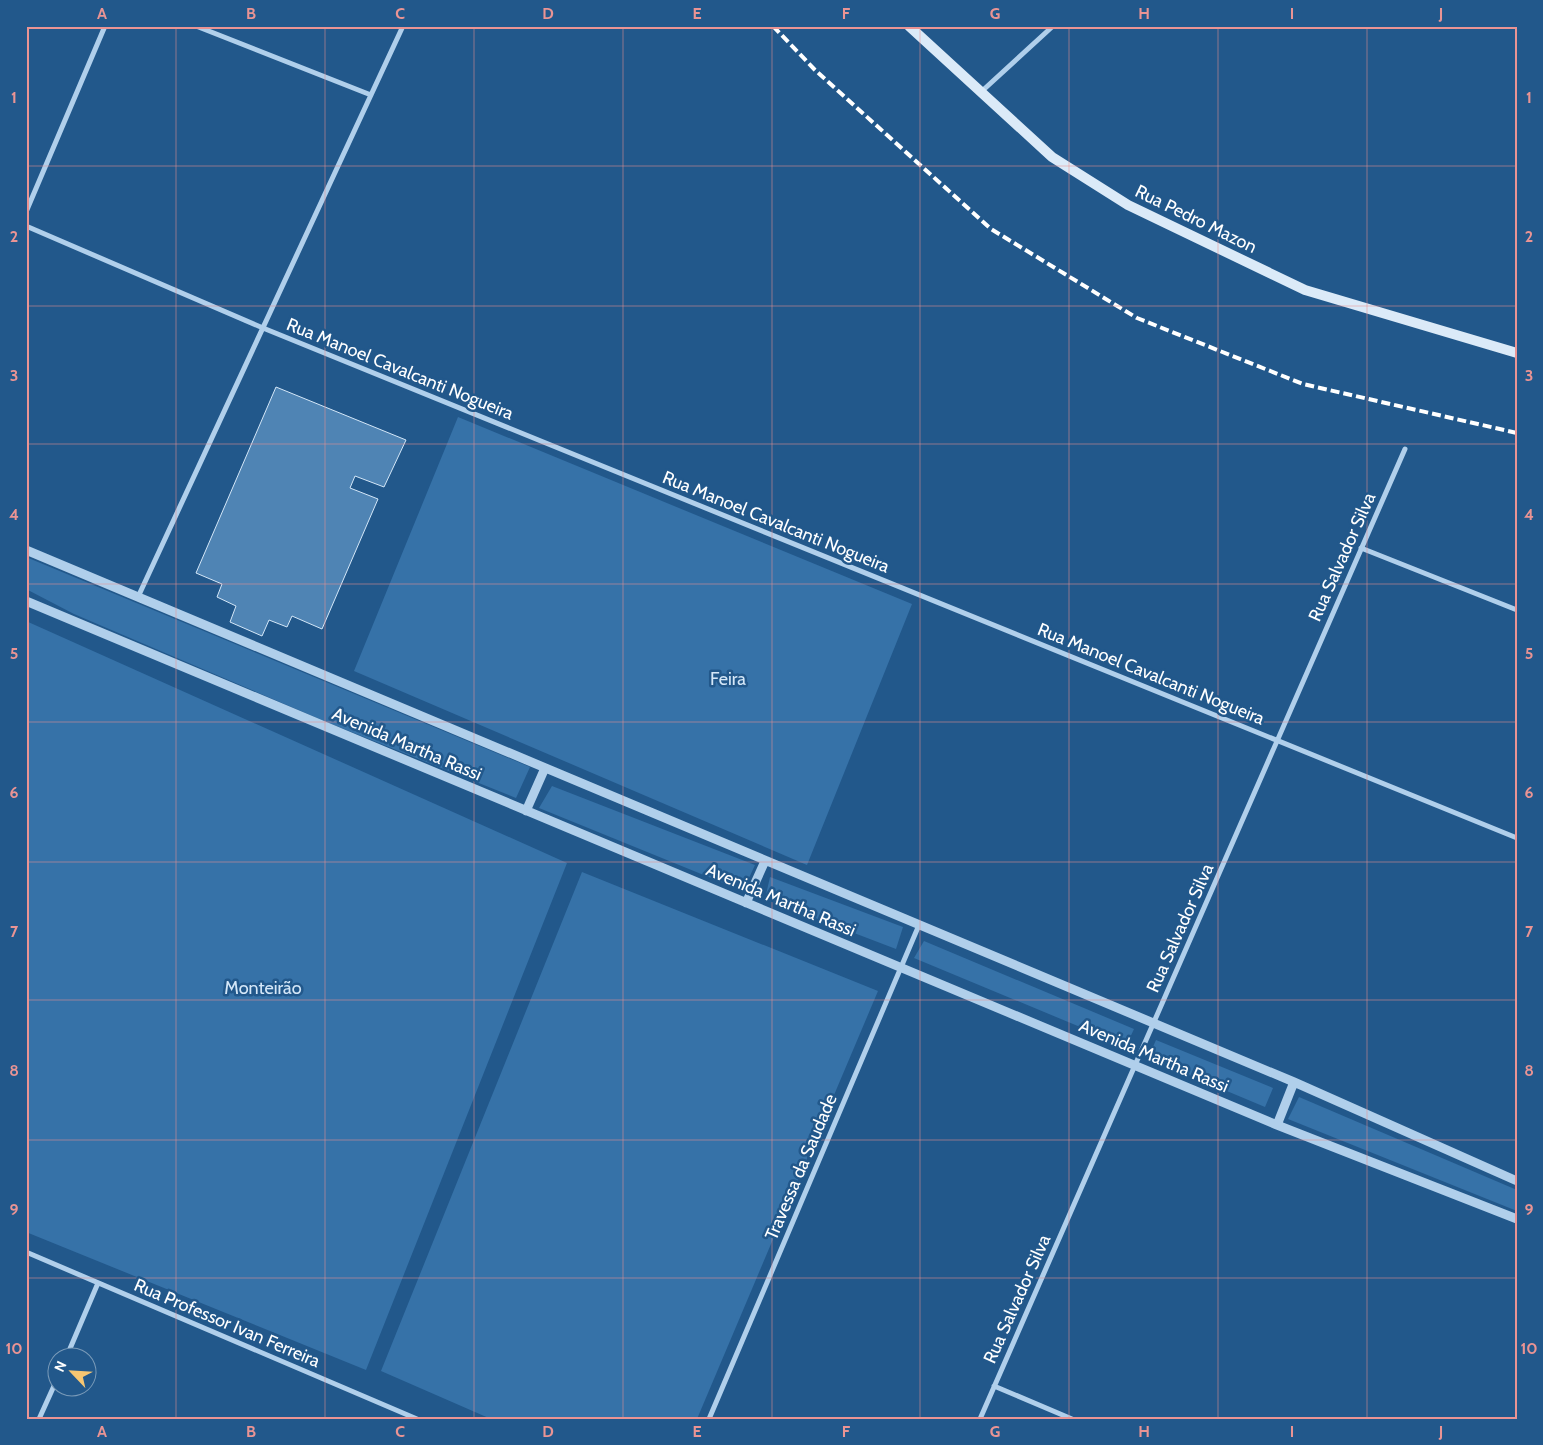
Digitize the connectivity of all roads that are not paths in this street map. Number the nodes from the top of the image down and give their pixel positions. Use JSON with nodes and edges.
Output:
{"nodes":[{"id":1,"x":105,"y":26,"type":"edge"},
{"id":2,"x":196,"y":26,"type":"edge"},
{"id":3,"x":403,"y":26,"type":"edge"},
{"id":4,"x":909,"y":26,"type":"edge"},
{"id":5,"x":1053,"y":26,"type":"edge"},
{"id":6,"x":980,"y":93,"type":"junction"},
{"id":7,"x":372,"y":95,"type":"junction"},
{"id":8,"x":26,"y":212,"type":"edge"},
{"id":9,"x":26,"y":226,"type":"edge"},
{"id":10,"x":263,"y":328,"type":"junction"},
{"id":11,"x":1517,"y":353,"type":"edge"},
{"id":12,"x":1405,"y":449,"type":"dead end"},
{"id":13,"x":1361,"y":548,"type":"junction"},
{"id":14,"x":26,"y":550,"type":"edge"},
{"id":15,"x":138,"y":598,"type":"junction"},
{"id":16,"x":30,"y":603,"type":"edge"},
{"id":17,"x":1517,"y":610,"type":"edge"},
{"id":18,"x":1277,"y":740,"type":"junction"},
{"id":19,"x":544,"y":768,"type":"junction"},
{"id":20,"x":526,"y":811,"type":"junction"},
{"id":21,"x":1517,"y":838,"type":"edge"},
{"id":22,"x":765,"y":861,"type":"junction"},
{"id":23,"x":746,"y":903,"type":"junction"},
{"id":24,"x":919,"y":925,"type":"junction"},
{"id":25,"x":901,"y":968,"type":"junction"},
{"id":26,"x":1153,"y":1023,"type":"junction"},
{"id":27,"x":1134,"y":1065,"type":"junction"},
{"id":28,"x":1294,"y":1082,"type":"junction"},
{"id":29,"x":1277,"y":1125,"type":"junction"},
{"id":30,"x":1517,"y":1181,"type":"edge"},
{"id":31,"x":1517,"y":1219,"type":"edge"},
{"id":32,"x":26,"y":1252,"type":"edge"},
{"id":33,"x":98,"y":1283,"type":"junction"},
{"id":34,"x":70,"y":1348,"type":"edge"},
{"id":35,"x":994,"y":1386,"type":"junction"},
{"id":36,"x":48,"y":1398,"type":"edge"},
{"id":37,"x":39,"y":1419,"type":"edge"},
{"id":38,"x":417,"y":1419,"type":"edge"},
{"id":39,"x":709,"y":1419,"type":"edge"},
{"id":40,"x":980,"y":1419,"type":"edge"},
{"id":41,"x":1072,"y":1419,"type":"edge"}],
"edges":[{"from":1,"to":8,"type":"street"},
{"from":2,"to":7,"type":"street"},
{"from":3,"to":7,"type":"street"},
{"from":4,"to":6,"type":"main road","name":"Rua Pedro Mazon"},
{"from":5,"to":6,"type":"street"},
{"from":6,"to":11,"type":"main road","name":"Rua Pedro Mazon"},
{"from":7,"to":10,"type":"street"},
{"from":9,"to":10,"type":"street","name":"Rua Manoel Cavalcanti Nogueira"},
{"from":10,"to":15,"type":"street"},
{"from":10,"to":18,"type":"street","name":"Rua Manoel Cavalcanti Nogueira"},
{"from":12,"to":13,"type":"street","name":"Rua Salvador Silva"},
{"from":13,"to":17,"type":"street"},
{"from":13,"to":18,"type":"street","name":"Rua Salvador Silva"},
{"from":14,"to":15,"type":"street","name":"Avenida Martha Rassi"},
{"from":15,"to":19,"type":"street","name":"Avenida Martha Rassi"},
{"from":16,"to":20,"type":"street","name":"Avenida Martha Rassi"},
{"from":18,"to":21,"type":"street","name":"Rua Manoel Cavalcanti Nogueira"},
{"from":18,"to":26,"type":"street","name":"Rua Salvador Silva"},
{"from":19,"to":20,"type":"street"},
{"from":19,"to":22,"type":"street","name":"Avenida Martha Rassi"},
{"from":20,"to":23,"type":"street","name":"Avenida Martha Rassi"},
{"from":22,"to":23,"type":"street"},
{"from":22,"to":24,"type":"street","name":"Avenida Martha Rassi"},
{"from":23,"to":25,"type":"street","name":"Avenida Martha Rassi"},
{"from":24,"to":25,"type":"street","name":"Travessa da Saudade"},
{"from":24,"to":26,"type":"street","name":"Avenida Martha Rassi"},
{"from":25,"to":27,"type":"street","name":"Avenida Martha Rassi"},
{"from":25,"to":39,"type":"street","name":"Travessa da Saudade"},
{"from":26,"to":27,"type":"street","name":"Rua Salvador Silva"},
{"from":26,"to":28,"type":"street","name":"Avenida Martha Rassi"},
{"from":27,"to":29,"type":"street","name":"Avenida Martha Rassi"},
{"from":27,"to":35,"type":"street","name":"Rua Salvador Silva"},
{"from":28,"to":29,"type":"street"},
{"from":28,"to":30,"type":"street","name":"Avenida Martha Rassi"},
{"from":29,"to":31,"type":"street","name":"Avenida Martha Rassi"},
{"from":32,"to":33,"type":"street","name":"Rua Professor Ivan Ferreira"},
{"from":33,"to":34,"type":"street"},
{"from":33,"to":38,"type":"street","name":"Rua Professor Ivan Ferreira"},
{"from":35,"to":40,"type":"street","name":"Rua Salvador Silva"},
{"from":35,"to":41,"type":"street"},
{"from":36,"to":37,"type":"street"}]}
